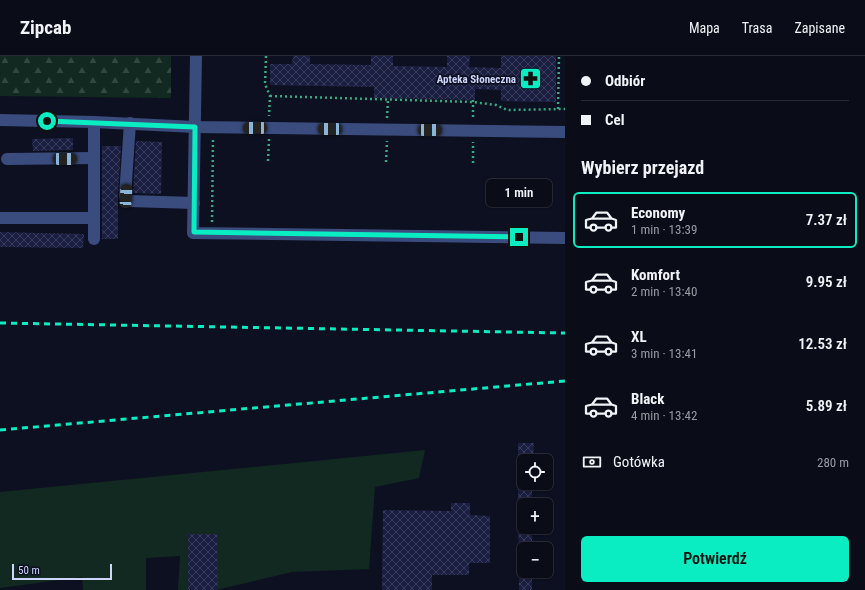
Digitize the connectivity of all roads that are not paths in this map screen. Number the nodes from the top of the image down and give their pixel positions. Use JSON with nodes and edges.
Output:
{"nodes":[{"id":1,"x":196,"y":56,"type":"edge"},
{"id":2,"x":0,"y":120,"type":"edge"},
{"id":3,"x":94,"y":122,"type":"junction"},
{"id":4,"x":130,"y":123,"type":"junction"},
{"id":5,"x":195,"y":127,"type":"junction"},
{"id":6,"x":565,"y":132,"type":"edge"},
{"id":7,"x":94,"y":158,"type":"junction"},
{"id":8,"x":7,"y":159,"type":"dead end"},
{"id":9,"x":194,"y":203,"type":"junction"},
{"id":10,"x":0,"y":218,"type":"edge"},
{"id":11,"x":94,"y":218,"type":"junction"},
{"id":12,"x":565,"y":238,"type":"edge"},
{"id":13,"x":94,"y":239,"type":"dead end"}],
"edges":[{"from":1,"to":5,"type":"lane"},
{"from":2,"to":3,"type":"lane"},
{"from":3,"to":4,"type":"lane"},
{"from":3,"to":7,"type":"lane"},
{"from":4,"to":5,"type":"lane"},
{"from":4,"to":9,"type":"lane"},
{"from":5,"to":6,"type":"lane"},
{"from":5,"to":9,"type":"lane"},
{"from":7,"to":8,"type":"lane"},
{"from":7,"to":11,"type":"lane"},
{"from":9,"to":12,"type":"lane"},
{"from":10,"to":11,"type":"lane"},
{"from":11,"to":13,"type":"lane"}]}
